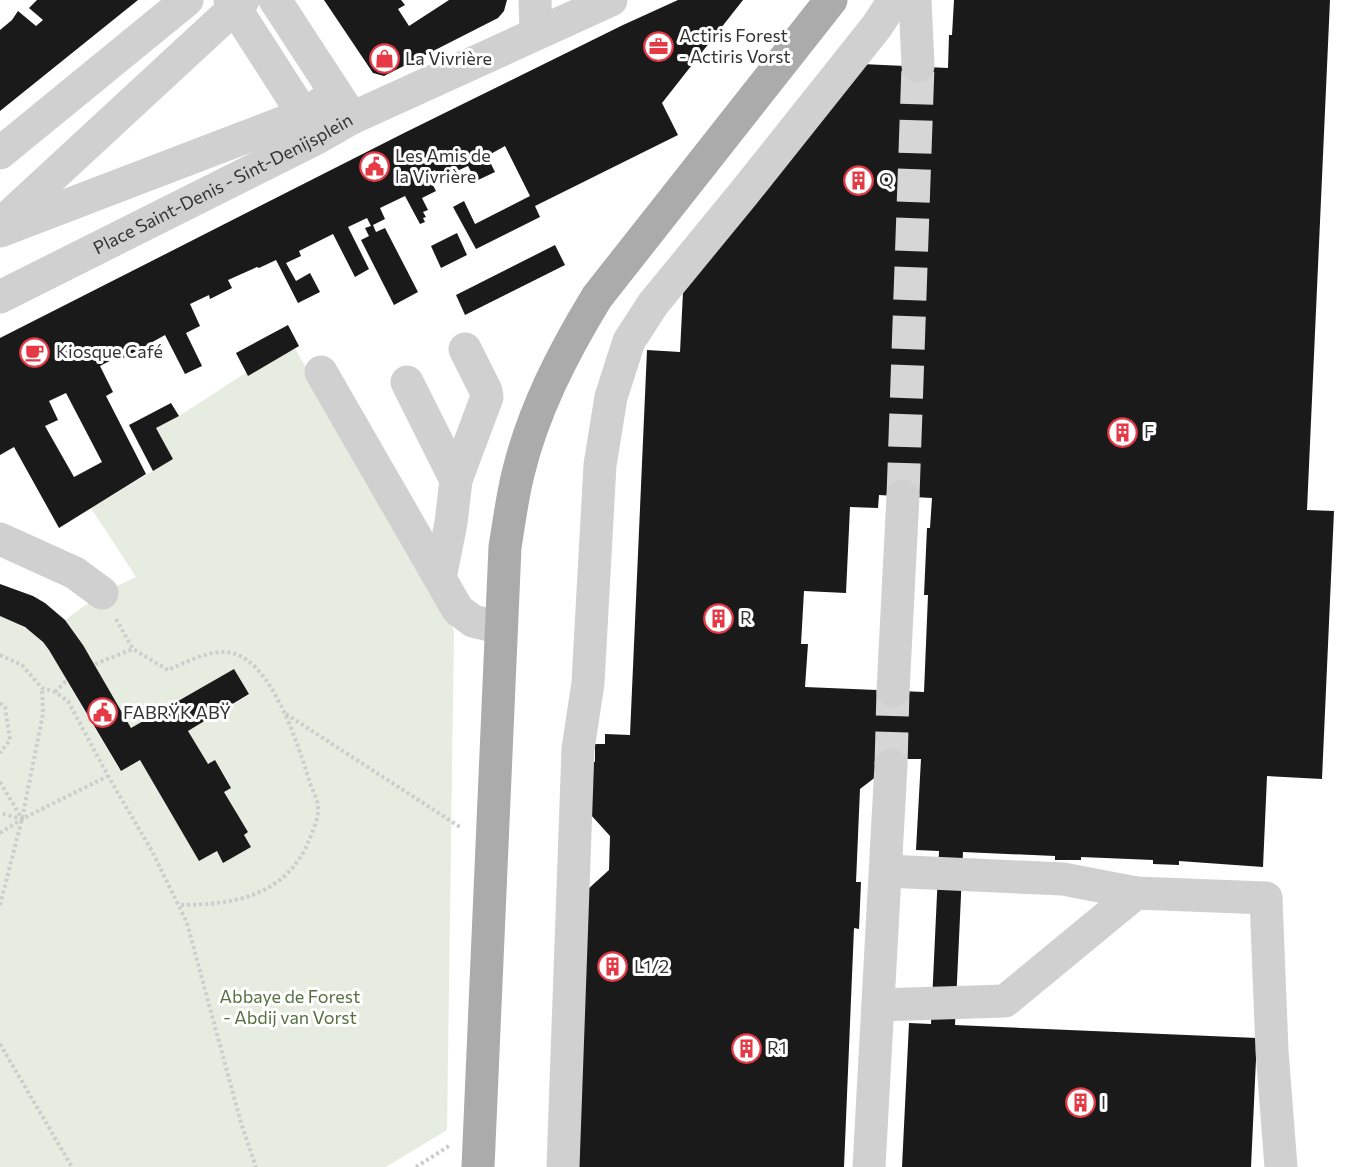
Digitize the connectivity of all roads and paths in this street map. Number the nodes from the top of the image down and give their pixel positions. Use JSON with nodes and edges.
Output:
{"nodes":[{"id":1,"x":187,"y":0,"type":"edge"},
{"id":2,"x":275,"y":0,"type":"edge"},
{"id":3,"x":535,"y":0,"type":"edge"},
{"id":4,"x":611,"y":0,"type":"edge"},
{"id":5,"x":831,"y":0,"type":"edge"},
{"id":6,"x":894,"y":0,"type":"edge"},
{"id":7,"x":915,"y":0,"type":"edge"},
{"id":8,"x":236,"y":2,"type":"edge"},
{"id":9,"x":536,"y":32,"type":"junction"},
{"id":10,"x":918,"y":66,"type":"tunnel mouth"},
{"id":11,"x":324,"y":115,"type":"junction"},
{"id":12,"x":0,"y":153,"type":"edge"},
{"id":13,"x":0,"y":226,"type":"edge"},
{"id":14,"x":0,"y":231,"type":"edge"},
{"id":15,"x":0,"y":297,"type":"edge"},
{"id":16,"x":465,"y":349,"type":"dead end"},
{"id":17,"x":321,"y":372,"type":"dead end"},
{"id":18,"x":407,"y":382,"type":"dead end"},
{"id":19,"x":456,"y":480,"type":"junction"},
{"id":20,"x":903,"y":496,"type":"tunnel mouth"},
{"id":21,"x":0,"y":539,"type":"edge"},
{"id":22,"x":440,"y":578,"type":"junction"},
{"id":23,"x":102,"y":593,"type":"joint"},
{"id":24,"x":501,"y":628,"type":"junction"},
{"id":25,"x":133,"y":649,"type":"junction"},
{"id":26,"x":0,"y":655,"type":"edge"},
{"id":27,"x":95,"y":664,"type":"dead end"},
{"id":28,"x":67,"y":680,"type":"dead end"},
{"id":29,"x":42,"y":688,"type":"junction"},
{"id":30,"x":893,"y":691,"type":"tunnel mouth"},
{"id":31,"x":55,"y":692,"type":"junction"},
{"id":32,"x":0,"y":703,"type":"edge"},
{"id":33,"x":286,"y":714,"type":"junction"},
{"id":34,"x":0,"y":753,"type":"edge"},
{"id":35,"x":891,"y":765,"type":"tunnel mouth"},
{"id":36,"x":108,"y":776,"type":"junction"},
{"id":37,"x":0,"y":782,"type":"edge"},
{"id":38,"x":0,"y":813,"type":"edge"},
{"id":39,"x":22,"y":819,"type":"junction"},
{"id":40,"x":460,"y":827,"type":"dead end"},
{"id":41,"x":0,"y":833,"type":"edge"},
{"id":42,"x":886,"y":871,"type":"junction"},
{"id":43,"x":1136,"y":893,"type":"junction"},
{"id":44,"x":0,"y":905,"type":"edge"},
{"id":45,"x":179,"y":905,"type":"junction"},
{"id":46,"x":878,"y":1005,"type":"junction"},
{"id":47,"x":0,"y":1044,"type":"edge"},
{"id":48,"x":457,"y":1141,"type":"dead end"},
{"id":49,"x":72,"y":1167,"type":"edge"},
{"id":50,"x":256,"y":1167,"type":"edge"},
{"id":51,"x":416,"y":1167,"type":"edge"},
{"id":52,"x":478,"y":1167,"type":"edge"},
{"id":53,"x":563,"y":1167,"type":"edge"},
{"id":54,"x":868,"y":1167,"type":"edge"},
{"id":55,"x":1281,"y":1167,"type":"edge"}],
"edges":[{"from":1,"to":12,"type":"street"},
{"from":2,"to":11,"type":"street","name":"Place Saint-Denis - Sint-Denijsplein"},
{"from":3,"to":9,"type":"street"},
{"from":4,"to":9,"type":"street"},
{"from":5,"to":24,"type":"main road"},
{"from":6,"to":53,"type":"street"},
{"from":7,"to":10,"type":"street"},
{"from":8,"to":11,"type":"street"},
{"from":8,"to":13,"type":"street"},
{"from":9,"to":11,"type":"street"},
{"from":11,"to":14,"type":"street"},
{"from":11,"to":15,"type":"street","name":"Place Saint-Denis - Sint-Denijsplein"},
{"from":16,"to":19,"type":"street"},
{"from":17,"to":22,"type":"street"},
{"from":18,"to":19,"type":"street"},
{"from":19,"to":22,"type":"street"},
{"from":20,"to":30,"type":"street"},
{"from":21,"to":23,"type":"street"},
{"from":22,"to":24,"type":"street"},
{"from":23,"to":25,"type":"path"},
{"from":24,"to":52,"type":"main road"},
{"from":25,"to":27,"type":"path"},
{"from":25,"to":33,"type":"path"},
{"from":26,"to":29,"type":"path"},
{"from":28,"to":31,"type":"path"},
{"from":29,"to":31,"type":"path"},
{"from":29,"to":39,"type":"path"},
{"from":31,"to":36,"type":"path"},
{"from":32,"to":34,"type":"path"},
{"from":33,"to":40,"type":"path"},
{"from":33,"to":45,"type":"path"},
{"from":35,"to":42,"type":"street"},
{"from":36,"to":39,"type":"path"},
{"from":36,"to":45,"type":"path"},
{"from":37,"to":39,"type":"path"},
{"from":38,"to":39,"type":"path"},
{"from":39,"to":41,"type":"path"},
{"from":39,"to":44,"type":"path"},
{"from":42,"to":43,"type":"street"},
{"from":42,"to":46,"type":"street"},
{"from":43,"to":46,"type":"street"},
{"from":43,"to":55,"type":"street"},
{"from":45,"to":50,"type":"path"},
{"from":46,"to":54,"type":"street"},
{"from":47,"to":49,"type":"path"},
{"from":48,"to":51,"type":"path"}]}
